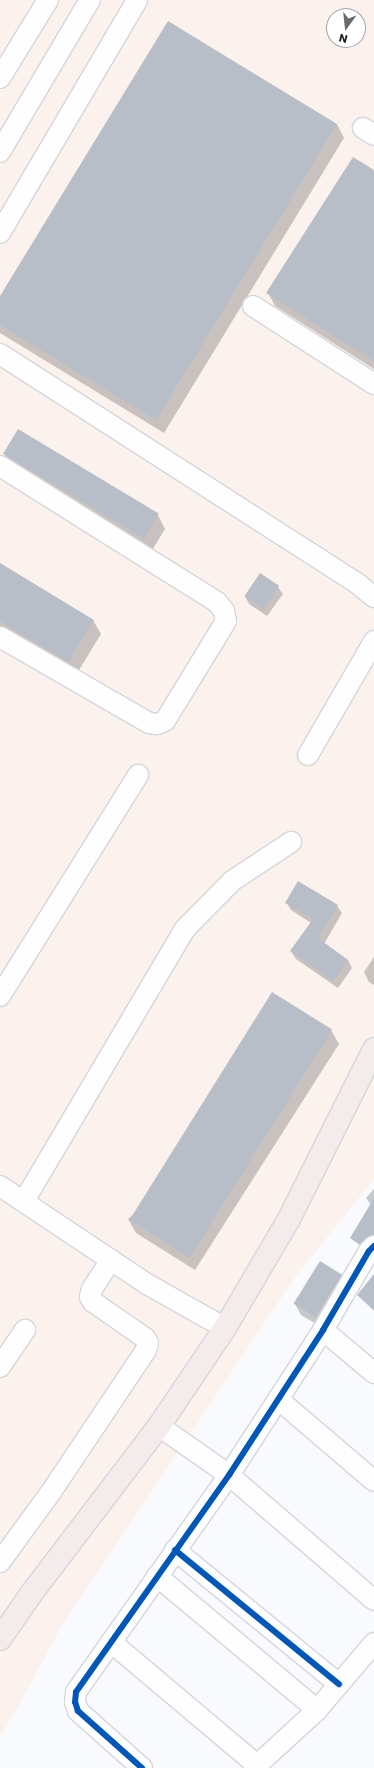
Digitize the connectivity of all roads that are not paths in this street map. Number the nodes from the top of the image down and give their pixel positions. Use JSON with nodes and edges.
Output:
{"nodes":[{"id":1,"x":48,"y":0,"type":"edge"},
{"id":2,"x":90,"y":0,"type":"edge"},
{"id":3,"x":137,"y":0,"type":"edge"},
{"id":4,"x":0,"y":78,"type":"edge"},
{"id":5,"x":0,"y":152,"type":"edge"},
{"id":6,"x":0,"y":233,"type":"edge"},
{"id":7,"x":253,"y":306,"type":"dead end"},
{"id":8,"x":0,"y":354,"type":"edge"},
{"id":9,"x":374,"y":384,"type":"edge"},
{"id":10,"x":0,"y":466,"type":"edge"},
{"id":11,"x":374,"y":597,"type":"edge"},
{"id":12,"x":0,"y":637,"type":"edge"},
{"id":13,"x":374,"y":641,"type":"edge"},
{"id":14,"x":308,"y":755,"type":"dead end"},
{"id":15,"x":138,"y":775,"type":"dead end"},
{"id":16,"x":291,"y":842,"type":"dead end"},
{"id":17,"x":2,"y":987,"type":"edge"},
{"id":18,"x":374,"y":1049,"type":"edge"},
{"id":19,"x":2,"y":1193,"type":"edge"},
{"id":20,"x":24,"y":1201,"type":"junction"},
{"id":21,"x":372,"y":1251,"type":"edge"},
{"id":22,"x":111,"y":1260,"type":"junction"},
{"id":23,"x":225,"y":1328,"type":"junction"},
{"id":24,"x":25,"y":1330,"type":"dead end"},
{"id":25,"x":323,"y":1330,"type":"junction"},
{"id":26,"x":0,"y":1367,"type":"edge"},
{"id":27,"x":374,"y":1373,"type":"edge"},
{"id":28,"x":278,"y":1399,"type":"junction"},
{"id":29,"x":159,"y":1426,"type":"junction"},
{"id":30,"x":229,"y":1475,"type":"junction"},
{"id":31,"x":374,"y":1481,"type":"edge"},
{"id":32,"x":175,"y":1550,"type":"junction"},
{"id":33,"x":0,"y":1562,"type":"edge"},
{"id":34,"x":157,"y":1576,"type":"junction"},
{"id":35,"x":374,"y":1600,"type":"edge"},
{"id":36,"x":0,"y":1639,"type":"edge"},
{"id":37,"x":111,"y":1642,"type":"junction"},
{"id":38,"x":373,"y":1646,"type":"edge"},
{"id":39,"x":339,"y":1684,"type":"junction"},
{"id":40,"x":317,"y":1710,"type":"junction"},
{"id":41,"x":255,"y":1766,"type":"edge"},
{"id":42,"x":142,"y":1768,"type":"edge"}],
"edges":[{"from":1,"to":4,"type":"street"},
{"from":2,"to":5,"type":"street"},
{"from":3,"to":6,"type":"street"},
{"from":7,"to":9,"type":"street"},
{"from":8,"to":11,"type":"street"},
{"from":10,"to":12,"type":"street"},
{"from":13,"to":14,"type":"street"},
{"from":15,"to":17,"type":"street"},
{"from":16,"to":20,"type":"street"},
{"from":18,"to":23,"type":"main road"},
{"from":19,"to":20,"type":"street"},
{"from":20,"to":22,"type":"street"},
{"from":21,"to":25,"type":"street"},
{"from":22,"to":23,"type":"street"},
{"from":22,"to":33,"type":"street"},
{"from":23,"to":29,"type":"main road"},
{"from":24,"to":26,"type":"street"},
{"from":25,"to":27,"type":"street"},
{"from":25,"to":28,"type":"street"},
{"from":28,"to":30,"type":"street"},
{"from":28,"to":31,"type":"street"},
{"from":29,"to":30,"type":"street"},
{"from":29,"to":36,"type":"main road"},
{"from":30,"to":32,"type":"street"},
{"from":30,"to":35,"type":"street"},
{"from":32,"to":34,"type":"street"},
{"from":32,"to":39,"type":"street"},
{"from":34,"to":37,"type":"street"},
{"from":34,"to":40,"type":"street"},
{"from":37,"to":41,"type":"street"},
{"from":37,"to":42,"type":"street"},
{"from":38,"to":39,"type":"street"},
{"from":39,"to":40,"type":"street"},
{"from":40,"to":41,"type":"street"}]}
